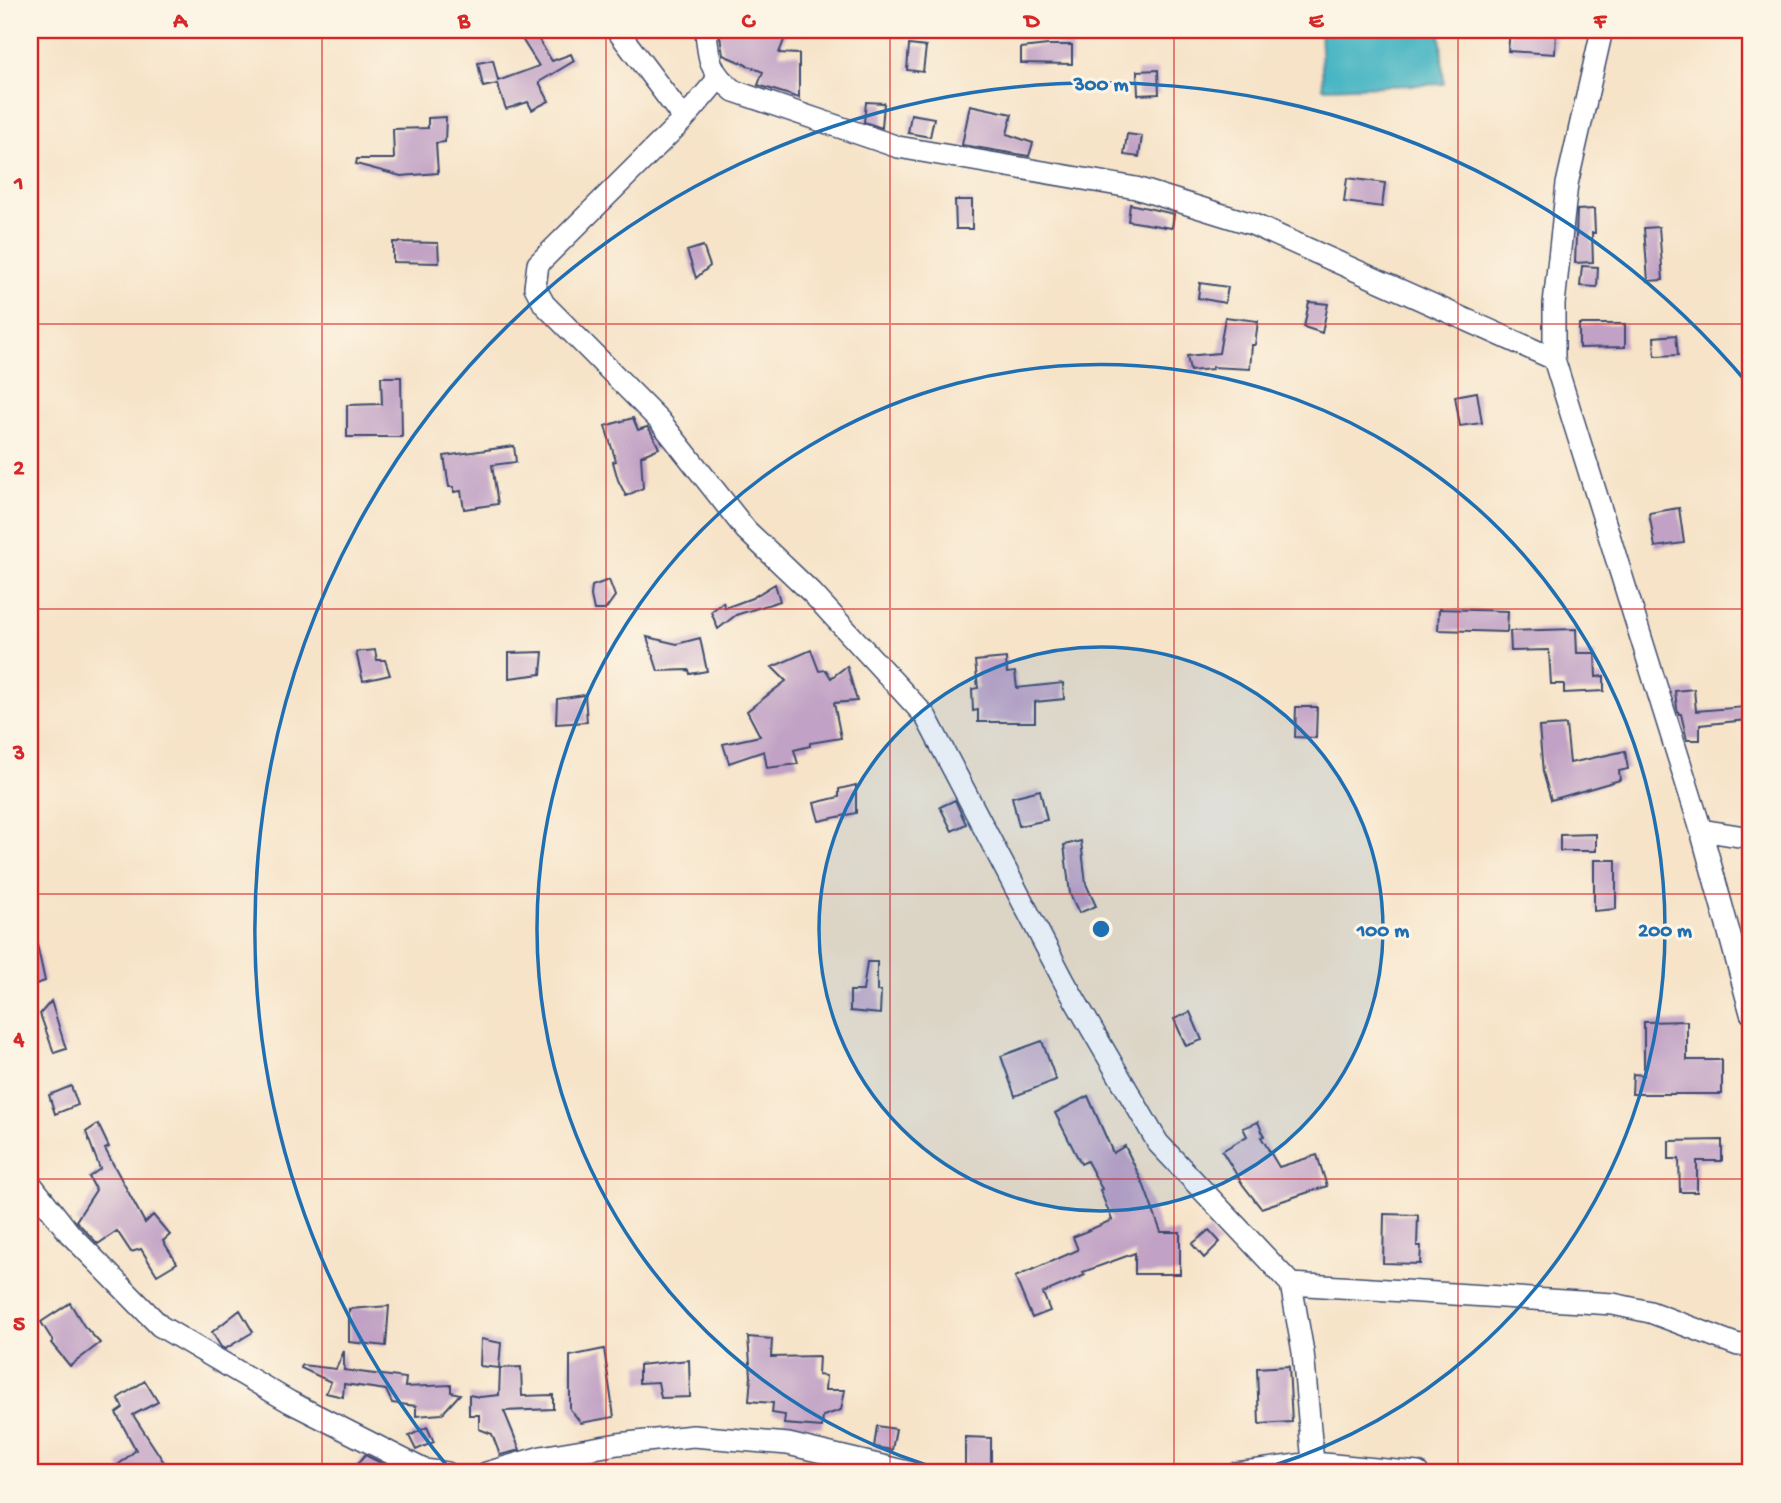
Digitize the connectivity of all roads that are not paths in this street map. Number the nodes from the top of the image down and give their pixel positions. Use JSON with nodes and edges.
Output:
{"nodes":[{"id":1,"x":617,"y":30,"type":"edge"},
{"id":2,"x":706,"y":30,"type":"edge"},
{"id":3,"x":1602,"y":30,"type":"edge"},
{"id":4,"x":718,"y":79,"type":"junction"},
{"id":5,"x":684,"y":120,"type":"junction"},
{"id":6,"x":1554,"y":359,"type":"junction"},
{"id":7,"x":1701,"y":831,"type":"junction"},
{"id":8,"x":1751,"y":838,"type":"edge"},
{"id":9,"x":1751,"y":1013,"type":"edge"},
{"id":10,"x":30,"y":1183,"type":"edge"},
{"id":11,"x":1291,"y":1284,"type":"junction"},
{"id":12,"x":1751,"y":1344,"type":"edge"},
{"id":13,"x":1313,"y":1463,"type":"junction"},
{"id":14,"x":447,"y":1473,"type":"edge"},
{"id":15,"x":486,"y":1473,"type":"edge"},
{"id":16,"x":912,"y":1473,"type":"edge"},
{"id":17,"x":1236,"y":1473,"type":"edge"},
{"id":18,"x":1418,"y":1473,"type":"edge"}],
"edges":[{"from":1,"to":5,"type":"street"},
{"from":2,"to":4,"type":"street"},
{"from":3,"to":6,"type":"street"},
{"from":4,"to":5,"type":"street"},
{"from":4,"to":6,"type":"street"},
{"from":5,"to":11,"type":"street"},
{"from":6,"to":7,"type":"street"},
{"from":7,"to":8,"type":"street"},
{"from":7,"to":9,"type":"street"},
{"from":10,"to":14,"type":"street"},
{"from":11,"to":12,"type":"street"},
{"from":11,"to":13,"type":"street"},
{"from":13,"to":17,"type":"street"},
{"from":13,"to":18,"type":"street"},
{"from":15,"to":16,"type":"street"}]}
